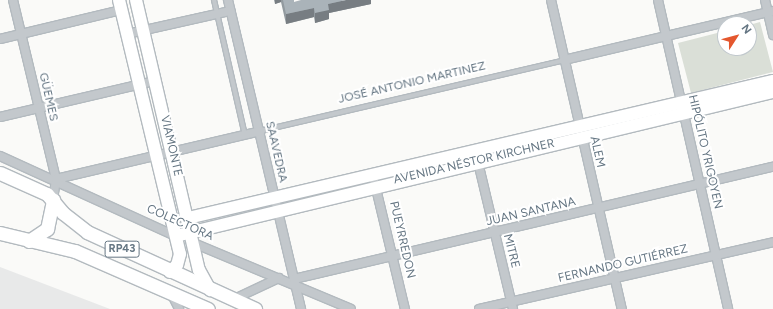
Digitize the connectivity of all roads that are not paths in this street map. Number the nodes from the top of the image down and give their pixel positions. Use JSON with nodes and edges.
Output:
{"nodes":[{"id":1,"x":13,"y":0,"type":"edge"},
{"id":2,"x":136,"y":0,"type":"edge"},
{"id":3,"x":214,"y":0,"type":"edge"},
{"id":4,"x":228,"y":0,"type":"edge"},
{"id":5,"x":551,"y":0,"type":"edge"},
{"id":6,"x":658,"y":0,"type":"edge"},
{"id":7,"x":765,"y":0,"type":"edge"},
{"id":8,"x":120,"y":5,"type":"edge"},
{"id":9,"x":230,"y":11,"type":"junction"},
{"id":10,"x":770,"y":12,"type":"edge"},
{"id":11,"x":217,"y":13,"type":"junction"},
{"id":12,"x":144,"y":31,"type":"junction"},
{"id":13,"x":21,"y":34,"type":"junction"},
{"id":14,"x":127,"y":34,"type":"junction"},
{"id":15,"x":773,"y":35,"type":"edge"},
{"id":16,"x":667,"y":36,"type":"junction"},
{"id":17,"x":0,"y":39,"type":"edge"},
{"id":18,"x":564,"y":60,"type":"junction"},
{"id":19,"x":155,"y":80,"type":"junction"},
{"id":20,"x":773,"y":81,"type":"edge"},
{"id":21,"x":139,"y":84,"type":"junction"},
{"id":22,"x":773,"y":92,"type":"edge"},
{"id":23,"x":38,"y":108,"type":"junction"},
{"id":24,"x":683,"y":108,"type":"junction"},
{"id":25,"x":0,"y":117,"type":"edge"},
{"id":26,"x":260,"y":131,"type":"junction"},
{"id":27,"x":580,"y":132,"type":"junction"},
{"id":28,"x":245,"y":135,"type":"junction"},
{"id":29,"x":172,"y":152,"type":"junction"},
{"id":30,"x":0,"y":156,"type":"edge"},
{"id":31,"x":156,"y":156,"type":"junction"},
{"id":32,"x":477,"y":156,"type":"junction"},
{"id":33,"x":773,"y":167,"type":"edge"},
{"id":34,"x":0,"y":173,"type":"edge"},
{"id":35,"x":56,"y":179,"type":"junction"},
{"id":36,"x":375,"y":181,"type":"junction"},
{"id":37,"x":700,"y":185,"type":"junction"},
{"id":38,"x":53,"y":200,"type":"junction"},
{"id":39,"x":276,"y":204,"type":"junction"},
{"id":40,"x":598,"y":209,"type":"junction"},
{"id":41,"x":189,"y":224,"type":"junction"},
{"id":42,"x":494,"y":232,"type":"junction"},
{"id":43,"x":0,"y":233,"type":"edge"},
{"id":44,"x":176,"y":236,"type":"junction"},
{"id":45,"x":29,"y":241,"type":"junction"},
{"id":46,"x":773,"y":242,"type":"edge"},
{"id":47,"x":193,"y":243,"type":"junction"},
{"id":48,"x":716,"y":255,"type":"junction"},
{"id":49,"x":393,"y":256,"type":"junction"},
{"id":50,"x":170,"y":272,"type":"junction"},
{"id":51,"x":279,"y":278,"type":"junction"},
{"id":52,"x":614,"y":279,"type":"junction"},
{"id":53,"x":295,"y":282,"type":"junction"},
{"id":54,"x":210,"y":290,"type":"junction"},
{"id":55,"x":171,"y":293,"type":"junction"},
{"id":56,"x":232,"y":300,"type":"junction"},
{"id":57,"x":512,"y":305,"type":"edge"},
{"id":58,"x":200,"y":308,"type":"edge"},
{"id":59,"x":179,"y":309,"type":"edge"},
{"id":60,"x":255,"y":309,"type":"edge"},
{"id":61,"x":301,"y":309,"type":"edge"},
{"id":62,"x":351,"y":309,"type":"edge"},
{"id":63,"x":405,"y":309,"type":"edge"},
{"id":64,"x":479,"y":309,"type":"edge"},
{"id":65,"x":622,"y":309,"type":"edge"},
{"id":66,"x":728,"y":309,"type":"edge"}],
"edges":[{"from":1,"to":13,"type":"street","name":"GÜEMES"},
{"from":2,"to":12,"type":"street","name":"VIAMONTE"},
{"from":3,"to":11,"type":"lane"},
{"from":4,"to":9,"type":"street","name":"SAAVEDRA"},
{"from":5,"to":18,"type":"street","name":"ALEM"},
{"from":6,"to":16,"type":"street","name":"HIPÓLITO YRIGOYEN"},
{"from":7,"to":10,"type":"street"},
{"from":8,"to":13,"type":"street"},
{"from":8,"to":14,"type":"street","name":"VIAMONTE"},
{"from":9,"to":11,"type":"street"},
{"from":9,"to":26,"type":"street","name":"SAAVEDRA"},
{"from":10,"to":15,"type":"street"},
{"from":10,"to":16,"type":"street","name":"JOSÉ ANTONIO MARTINEZ"},
{"from":11,"to":12,"type":"street"},
{"from":11,"to":28,"type":"lane"},
{"from":12,"to":14,"type":"street"},
{"from":12,"to":19,"type":"street","name":"VIAMONTE"},
{"from":13,"to":17,"type":"street"},
{"from":13,"to":23,"type":"street","name":"GÜEMES"},
{"from":14,"to":21,"type":"street","name":"VIAMONTE"},
{"from":16,"to":18,"type":"street","name":"JOSÉ ANTONIO MARTINEZ"},
{"from":16,"to":24,"type":"street","name":"HIPÓLITO YRIGOYEN"},
{"from":18,"to":26,"type":"lane","name":"JOSÉ ANTONIO MARTINEZ"},
{"from":18,"to":27,"type":"street","name":"ALEM"},
{"from":19,"to":21,"type":"street"},
{"from":19,"to":29,"type":"street","name":"VIAMONTE"},
{"from":20,"to":24,"type":"street","name":"AVENIDA NÉSTOR KIRCHNER"},
{"from":21,"to":23,"type":"street"},
{"from":21,"to":31,"type":"street","name":"VIAMONTE"},
{"from":22,"to":24,"type":"street","name":"AVENIDA NÉSTOR KIRCHNER"},
{"from":23,"to":25,"type":"street"},
{"from":23,"to":35,"type":"street","name":"GÜEMES"},
{"from":24,"to":27,"type":"street","name":"AVENIDA NÉSTOR KIRCHNER"},
{"from":24,"to":37,"type":"street","name":"HIPÓLITO YRIGOYEN"},
{"from":26,"to":28,"type":"street","name":"JOSÉ ANTONIO MARTINEZ"},
{"from":26,"to":39,"type":"street","name":"SAAVEDRA"},
{"from":27,"to":32,"type":"street","name":"AVENIDA NÉSTOR KIRCHNER"},
{"from":27,"to":40,"type":"street","name":"ALEM"},
{"from":28,"to":29,"type":"street","name":"JOSÉ ANTONIO MARTINEZ"},
{"from":29,"to":31,"type":"street","name":"JOSÉ ANTONIO MARTINEZ"},
{"from":29,"to":41,"type":"street","name":"VIAMONTE"},
{"from":30,"to":35,"type":"street","name":"COLECTORA"},
{"from":31,"to":35,"type":"street","name":"JOSÉ ANTONIO MARTINEZ"},
{"from":31,"to":44,"type":"street","name":"VIAMONTE"},
{"from":32,"to":36,"type":"street","name":"AVENIDA NÉSTOR KIRCHNER"},
{"from":32,"to":42,"type":"street","name":"MITRE"},
{"from":33,"to":37,"type":"street","name":"JUAN SANTANA"},
{"from":34,"to":38,"type":"main road","number":"RP43"},
{"from":35,"to":38,"type":"street","name":"GÜEMES"},
{"from":35,"to":44,"type":"street","name":"COLECTORA"},
{"from":36,"to":39,"type":"street","name":"AVENIDA NÉSTOR KIRCHNER"},
{"from":36,"to":49,"type":"street","name":"PUEYRREDON"},
{"from":37,"to":40,"type":"street","name":"JUAN SANTANA"},
{"from":37,"to":48,"type":"street","name":"HIPÓLITO YRIGOYEN"},
{"from":38,"to":45,"type":"main road"},
{"from":38,"to":50,"type":"main road","number":"RP43"},
{"from":39,"to":41,"type":"street","name":"AVENIDA NÉSTOR KIRCHNER"},
{"from":39,"to":53,"type":"street","name":"SAAVEDRA"},
{"from":40,"to":42,"type":"street","name":"JUAN SANTANA"},
{"from":40,"to":52,"type":"street","name":"ALEM"},
{"from":41,"to":44,"type":"street","name":"AVENIDA NÉSTOR KIRCHNER"},
{"from":41,"to":47,"type":"street","name":"VIAMONTE"},
{"from":42,"to":49,"type":"street","name":"JUAN SANTANA"},
{"from":42,"to":57,"type":"street","name":"MITRE"},
{"from":43,"to":45,"type":"main road","number":"RP43"},
{"from":44,"to":47,"type":"street","name":"COLECTORA"},
{"from":44,"to":50,"type":"street","name":"VIAMONTE"},
{"from":45,"to":55,"type":"main road","number":"RP43"},
{"from":46,"to":48,"type":"street","name":"FERNANDO GUTIÉRREZ"},
{"from":47,"to":51,"type":"street","name":"COLECTORA"},
{"from":47,"to":54,"type":"street","name":"VIAMONTE"},
{"from":48,"to":52,"type":"street","name":"FERNANDO GUTIÉRREZ"},
{"from":48,"to":66,"type":"street","name":"HIPÓLITO YRIGOYEN"},
{"from":49,"to":53,"type":"street","name":"JUAN SANTANA"},
{"from":49,"to":63,"type":"street","name":"PUEYRREDON"},
{"from":50,"to":54,"type":"main road","number":"RP43"},
{"from":51,"to":53,"type":"street","name":"COLECTORA"},
{"from":51,"to":56,"type":"street"},
{"from":52,"to":57,"type":"street","name":"FERNANDO GUTIÉRREZ"},
{"from":52,"to":65,"type":"street","name":"ALEM"},
{"from":53,"to":61,"type":"street","name":"SAAVEDRA"},
{"from":53,"to":62,"type":"street","name":"COLECTORA"},
{"from":54,"to":56,"type":"main road","number":"RP43"},
{"from":55,"to":58,"type":"main road","number":"RP43"},
{"from":55,"to":59,"type":"street"},
{"from":56,"to":60,"type":"main road","number":"RP43"},
{"from":57,"to":64,"type":"street","name":"FERNANDO GUTIÉRREZ"}]}
